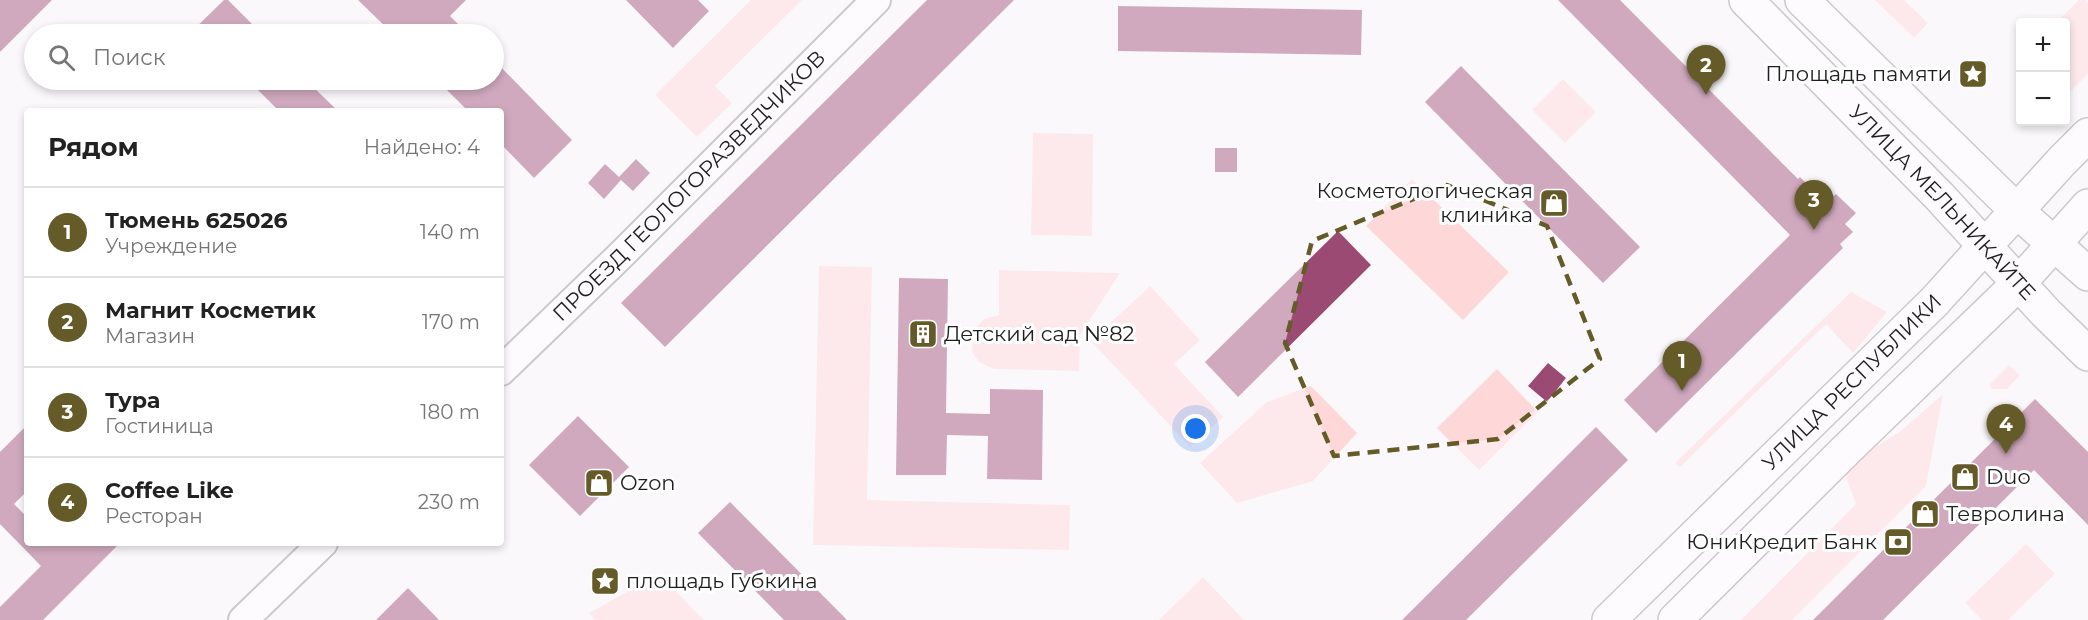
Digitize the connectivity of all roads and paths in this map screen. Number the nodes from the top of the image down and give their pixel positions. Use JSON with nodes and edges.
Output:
{"nodes":[{"id":1,"x":876,"y":0,"type":"edge"},
{"id":2,"x":1746,"y":0,"type":"edge"},
{"id":3,"x":1802,"y":0,"type":"edge"},
{"id":4,"x":2088,"y":135,"type":"edge"},
{"id":5,"x":2088,"y":206,"type":"edge"},
{"id":6,"x":2017,"y":211,"type":"junction"},
{"id":7,"x":2054,"y":243,"type":"junction"},
{"id":8,"x":1986,"y":245,"type":"junction"},
{"id":9,"x":2088,"y":274,"type":"edge"},
{"id":10,"x":2019,"y":283,"type":"junction"},
{"id":11,"x":2088,"y":354,"type":"edge"},
{"id":12,"x":504,"y":368,"type":"edge"},
{"id":13,"x":320,"y":546,"type":"edge"},
{"id":14,"x":243,"y":620,"type":"edge"},
{"id":15,"x":1609,"y":620,"type":"edge"},
{"id":16,"x":1675,"y":620,"type":"edge"}],
"edges":[{"from":1,"to":12,"type":"street","name":"ПРОЕЗД ГЕОЛОГОРАЗВЕДЧИКОВ"},
{"from":2,"to":8,"type":"main road","name":"УЛИЦА МЕЛЬНИКАЙТЕ"},
{"from":3,"to":6,"type":"main road","name":"УЛИЦА МЕЛЬНИКАЙТЕ"},
{"from":4,"to":6,"type":"main road","name":"УЛИЦА РЕСПУБЛИКИ"},
{"from":5,"to":7,"type":"main road"},
{"from":6,"to":7,"type":"main road","name":"УЛИЦА МЕЛЬНИКАЙТЕ"},
{"from":6,"to":8,"type":"main road","name":"УЛИЦА РЕСПУБЛИКИ"},
{"from":7,"to":9,"type":"main road","name":"УЛИЦА МЕЛЬНИКАЙТЕ"},
{"from":7,"to":10,"type":"main road"},
{"from":8,"to":10,"type":"main road","name":"УЛИЦА МЕЛЬНИКАЙТЕ"},
{"from":8,"to":15,"type":"main road","name":"УЛИЦА РЕСПУБЛИКИ"},
{"from":10,"to":11,"type":"main road","name":"УЛИЦА МЕЛЬНИКАЙТЕ"},
{"from":10,"to":16,"type":"main road"},
{"from":13,"to":14,"type":"street"}]}
